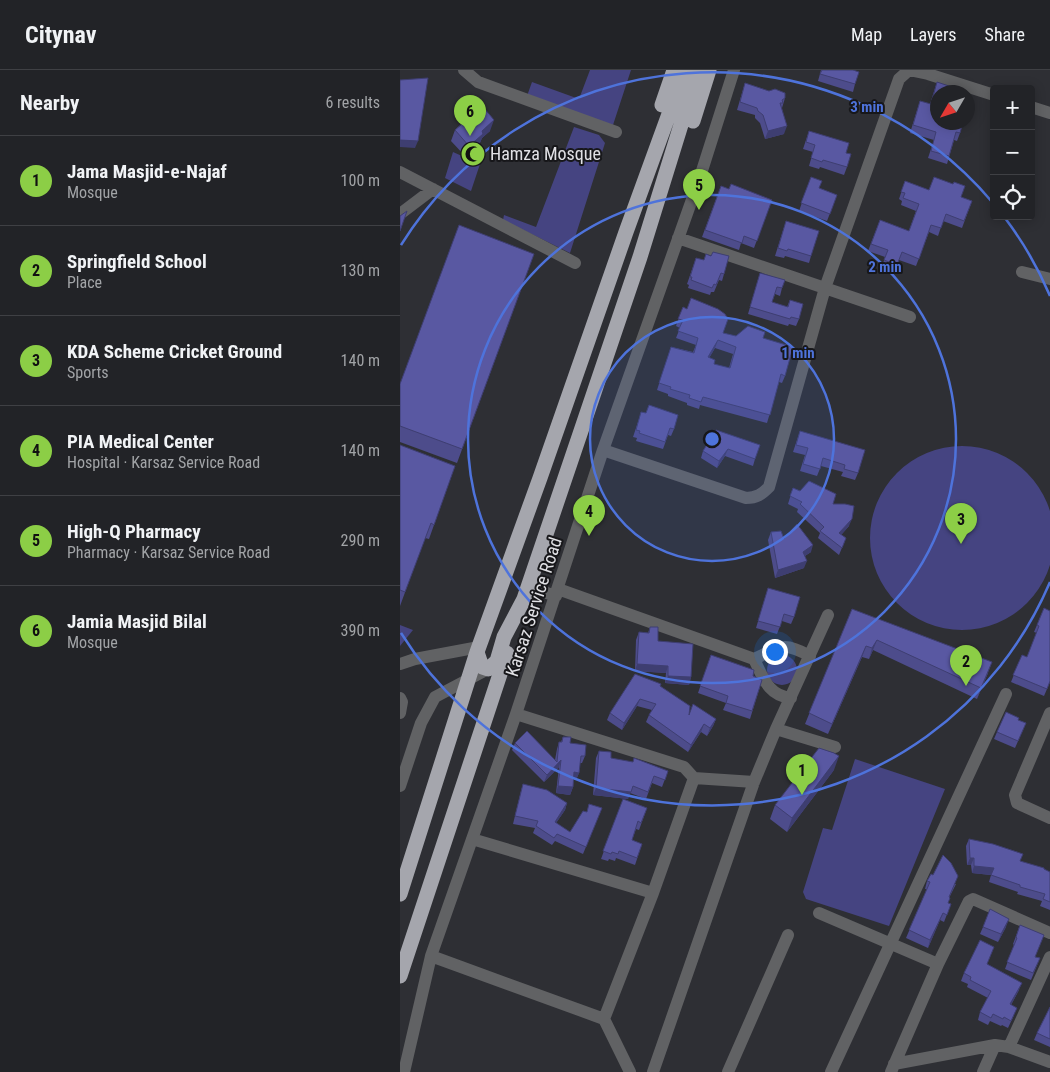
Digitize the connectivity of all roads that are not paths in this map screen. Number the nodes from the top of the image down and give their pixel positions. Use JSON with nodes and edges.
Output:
{"nodes":[{"id":1,"x":464,"y":70,"type":"edge"},
{"id":2,"x":674,"y":70,"type":"edge"},
{"id":3,"x":685,"y":70,"type":"edge"},
{"id":4,"x":698,"y":70,"type":"edge"},
{"id":5,"x":709,"y":70,"type":"edge"},
{"id":6,"x":734,"y":70,"type":"edge"},
{"id":7,"x":909,"y":70,"type":"edge"},
{"id":8,"x":990,"y":94,"type":"edge"},
{"id":9,"x":1035,"y":108,"type":"edge"},
{"id":10,"x":1050,"y":113,"type":"edge"},
{"id":11,"x":616,"y":132,"type":"dead end"},
{"id":12,"x":400,"y":172,"type":"edge"},
{"id":13,"x":433,"y":189,"type":"junction"},
{"id":14,"x":400,"y":214,"type":"edge"},
{"id":15,"x":626,"y":232,"type":"junction"},
{"id":16,"x":678,"y":238,"type":"junction"},
{"id":17,"x":640,"y":256,"type":"junction"},
{"id":18,"x":575,"y":262,"type":"dead end"},
{"id":19,"x":1022,"y":272,"type":"dead end"},
{"id":20,"x":1050,"y":279,"type":"edge"},
{"id":21,"x":825,"y":288,"type":"junction"},
{"id":22,"x":910,"y":317,"type":"dead end"},
{"id":23,"x":603,"y":450,"type":"junction"},
{"id":24,"x":557,"y":592,"type":"junction"},
{"id":25,"x":526,"y":593,"type":"junction"},
{"id":26,"x":828,"y":615,"type":"dead end"},
{"id":27,"x":478,"y":650,"type":"junction"},
{"id":28,"x":810,"y":656,"type":"junction"},
{"id":29,"x":754,"y":659,"type":"junction"},
{"id":30,"x":400,"y":664,"type":"edge"},
{"id":31,"x":488,"y":669,"type":"junction"},
{"id":32,"x":468,"y":680,"type":"junction"},
{"id":33,"x":1006,"y":694,"type":"dead end"},
{"id":34,"x":400,"y":698,"type":"edge"},
{"id":35,"x":791,"y":698,"type":"junction"},
{"id":36,"x":400,"y":713,"type":"edge"},
{"id":37,"x":1050,"y":713,"type":"edge"},
{"id":38,"x":516,"y":714,"type":"junction"},
{"id":39,"x":776,"y":729,"type":"junction"},
{"id":40,"x":835,"y":747,"type":"dead end"},
{"id":41,"x":694,"y":778,"type":"junction"},
{"id":42,"x":754,"y":782,"type":"junction"},
{"id":43,"x":400,"y":786,"type":"edge"},
{"id":44,"x":1050,"y":818,"type":"edge"},
{"id":45,"x":472,"y":839,"type":"junction"},
{"id":46,"x":653,"y":893,"type":"junction"},
{"id":47,"x":400,"y":894,"type":"edge"},
{"id":48,"x":819,"y":913,"type":"dead end"},
{"id":49,"x":1050,"y":933,"type":"edge"},
{"id":50,"x":788,"y":935,"type":"dead end"},
{"id":51,"x":890,"y":944,"type":"junction"},
{"id":52,"x":431,"y":956,"type":"junction"},
{"id":53,"x":1050,"y":957,"type":"edge"},
{"id":54,"x":938,"y":964,"type":"junction"},
{"id":55,"x":400,"y":976,"type":"edge"},
{"id":56,"x":604,"y":1019,"type":"junction"},
{"id":57,"x":995,"y":1045,"type":"junction"},
{"id":58,"x":1009,"y":1047,"type":"junction"},
{"id":59,"x":1050,"y":1062,"type":"edge"},
{"id":60,"x":893,"y":1068,"type":"edge"},
{"id":61,"x":404,"y":1072,"type":"edge"},
{"id":62,"x":630,"y":1072,"type":"edge"},
{"id":63,"x":653,"y":1072,"type":"edge"},
{"id":64,"x":728,"y":1072,"type":"edge"},
{"id":65,"x":831,"y":1072,"type":"edge"},
{"id":66,"x":983,"y":1072,"type":"edge"}],
"edges":[{"from":1,"to":11,"type":"street"},
{"from":2,"to":15,"type":"highway"},
{"from":3,"to":15,"type":"highway"},
{"from":4,"to":17,"type":"highway"},
{"from":5,"to":17,"type":"highway"},
{"from":6,"to":16,"type":"street","name":"Karsaz Service Road"},
{"from":7,"to":8,"type":"street"},
{"from":7,"to":21,"type":"street"},
{"from":9,"to":10,"type":"street"},
{"from":12,"to":13,"type":"street"},
{"from":13,"to":14,"type":"street"},
{"from":13,"to":18,"type":"street"},
{"from":15,"to":27,"type":"highway"},
{"from":16,"to":21,"type":"street"},
{"from":16,"to":23,"type":"street","name":"Karsaz Service Road"},
{"from":17,"to":25,"type":"highway"},
{"from":19,"to":20,"type":"street"},
{"from":21,"to":22,"type":"street"},
{"from":21,"to":23,"type":"street"},
{"from":23,"to":24,"type":"street","name":"Karsaz Service Road"},
{"from":24,"to":25,"type":"street"},
{"from":24,"to":29,"type":"street"},
{"from":24,"to":38,"type":"street","name":"Karsaz Service Road"},
{"from":25,"to":31,"type":"highway"},
{"from":25,"to":55,"type":"highway"},
{"from":26,"to":28,"type":"street"},
{"from":27,"to":30,"type":"street"},
{"from":27,"to":31,"type":"highway"},
{"from":27,"to":32,"type":"highway"},
{"from":28,"to":29,"type":"street"},
{"from":28,"to":35,"type":"street"},
{"from":29,"to":35,"type":"street"},
{"from":31,"to":32,"type":"street"},
{"from":32,"to":43,"type":"street"},
{"from":32,"to":47,"type":"highway"},
{"from":33,"to":51,"type":"street"},
{"from":34,"to":36,"type":"street"},
{"from":35,"to":39,"type":"street"},
{"from":37,"to":44,"type":"street"},
{"from":38,"to":41,"type":"street"},
{"from":38,"to":45,"type":"street","name":"Karsaz Service Road"},
{"from":39,"to":40,"type":"street"},
{"from":39,"to":42,"type":"street"},
{"from":41,"to":42,"type":"street"},
{"from":41,"to":46,"type":"street"},
{"from":42,"to":63,"type":"street"},
{"from":45,"to":46,"type":"street"},
{"from":45,"to":52,"type":"street","name":"Karsaz Service Road"},
{"from":46,"to":56,"type":"street"},
{"from":48,"to":51,"type":"street"},
{"from":49,"to":54,"type":"street"},
{"from":50,"to":64,"type":"street"},
{"from":51,"to":54,"type":"street"},
{"from":51,"to":65,"type":"street"},
{"from":52,"to":56,"type":"street"},
{"from":52,"to":61,"type":"street","name":"Karsaz Service Road"},
{"from":53,"to":58,"type":"street"},
{"from":54,"to":60,"type":"street"},
{"from":56,"to":62,"type":"street"},
{"from":57,"to":58,"type":"street"},
{"from":57,"to":60,"type":"street"},
{"from":57,"to":66,"type":"street"},
{"from":58,"to":59,"type":"street"}]}
